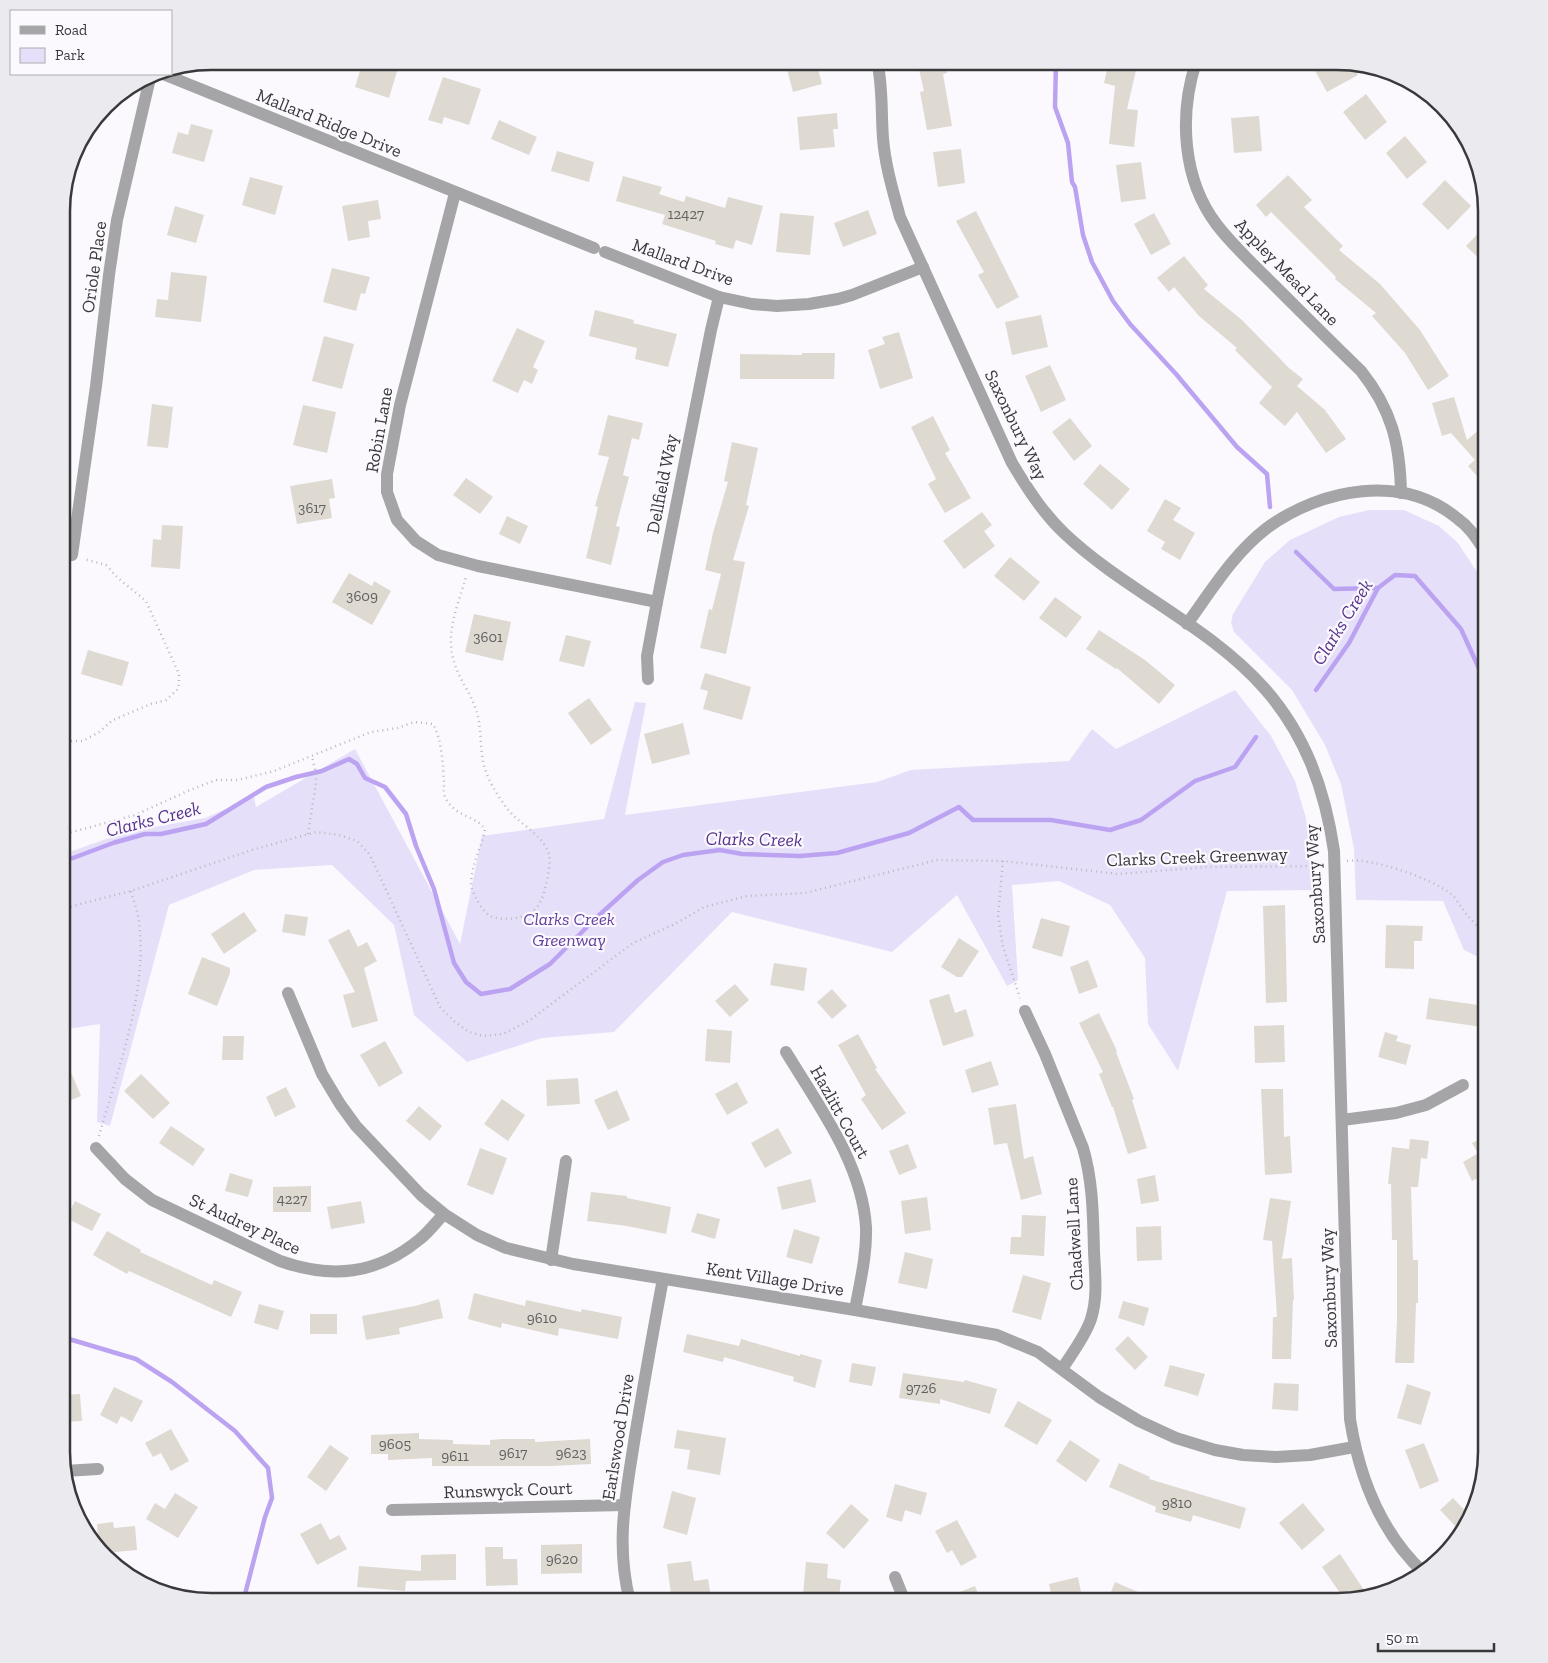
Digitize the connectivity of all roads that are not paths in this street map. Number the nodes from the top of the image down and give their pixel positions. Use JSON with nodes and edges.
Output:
{"nodes":[{"id":1,"x":879,"y":70,"type":"edge"},
{"id":2,"x":1193,"y":70,"type":"edge"},
{"id":3,"x":169,"y":77,"type":"edge"},
{"id":4,"x":148,"y":85,"type":"edge"},
{"id":5,"x":455,"y":193,"type":"junction"},
{"id":6,"x":923,"y":267,"type":"junction"},
{"id":7,"x":719,"y":297,"type":"junction"},
{"id":8,"x":1401,"y":493,"type":"junction"},
{"id":9,"x":1478,"y":540,"type":"edge"},
{"id":10,"x":72,"y":555,"type":"road end"},
{"id":11,"x":657,"y":602,"type":"junction"},
{"id":12,"x":1187,"y":624,"type":"junction"},
{"id":13,"x":648,"y":679,"type":"dead end"},
{"id":14,"x":288,"y":993,"type":"dead end"},
{"id":15,"x":1025,"y":1011,"type":"road end"},
{"id":16,"x":786,"y":1052,"type":"dead end"},
{"id":17,"x":1463,"y":1085,"type":"dead end"},
{"id":18,"x":1342,"y":1120,"type":"junction"},
{"id":19,"x":96,"y":1148,"type":"road end"},
{"id":20,"x":566,"y":1161,"type":"dead end"},
{"id":21,"x":444,"y":1214,"type":"junction"},
{"id":22,"x":551,"y":1260,"type":"junction"},
{"id":23,"x":663,"y":1278,"type":"junction"},
{"id":24,"x":855,"y":1310,"type":"junction"},
{"id":25,"x":1062,"y":1369,"type":"junction"},
{"id":26,"x":1354,"y":1446,"type":"junction"},
{"id":27,"x":98,"y":1469,"type":"dead end"},
{"id":28,"x":71,"y":1471,"type":"edge"},
{"id":29,"x":625,"y":1505,"type":"junction"},
{"id":30,"x":392,"y":1510,"type":"dead end"},
{"id":31,"x":1419,"y":1567,"type":"edge"},
{"id":32,"x":895,"y":1577,"type":"dead end"},
{"id":33,"x":628,"y":1593,"type":"edge"},
{"id":34,"x":901,"y":1593,"type":"edge"}],
"edges":[{"from":1,"to":6,"type":"street","name":"Saxonbury Way"},
{"from":2,"to":8,"type":"street","name":"Appley Mead Lane"},
{"from":3,"to":5,"type":"street","name":"Mallard Ridge Drive"},
{"from":4,"to":10,"type":"street","name":"Oriole Place"},
{"from":5,"to":7,"type":"street","name":"Mallard Drive"},
{"from":5,"to":11,"type":"street","name":"Robin Lane"},
{"from":6,"to":7,"type":"street","name":"Mallard Drive"},
{"from":6,"to":12,"type":"street","name":"Saxonbury Way"},
{"from":7,"to":11,"type":"street","name":"Dellfield Way"},
{"from":8,"to":9,"type":"street"},
{"from":8,"to":12,"type":"street"},
{"from":11,"to":13,"type":"street","name":"Dellfield Way"},
{"from":12,"to":18,"type":"street","name":"Saxonbury Way"},
{"from":14,"to":21,"type":"street","name":"Kent Village Drive"},
{"from":15,"to":25,"type":"street","name":"Chadwell Lane"},
{"from":16,"to":24,"type":"street","name":"Hazlitt Court"},
{"from":17,"to":18,"type":"street"},
{"from":18,"to":26,"type":"street","name":"Saxonbury Way"},
{"from":19,"to":21,"type":"street","name":"St Audrey Place"},
{"from":20,"to":22,"type":"street"},
{"from":21,"to":22,"type":"street","name":"Kent Village Drive"},
{"from":22,"to":23,"type":"street","name":"Kent Village Drive"},
{"from":23,"to":24,"type":"street","name":"Kent Village Drive"},
{"from":23,"to":29,"type":"street","name":"Earlswood Drive"},
{"from":24,"to":25,"type":"street","name":"Kent Village Drive"},
{"from":25,"to":26,"type":"street","name":"Kent Village Drive"},
{"from":26,"to":31,"type":"street","name":"Saxonbury Way"},
{"from":27,"to":28,"type":"street"},
{"from":29,"to":30,"type":"street","name":"Runswyck Court"},
{"from":29,"to":33,"type":"street","name":"Earlswood Drive"},
{"from":32,"to":34,"type":"street"}]}
